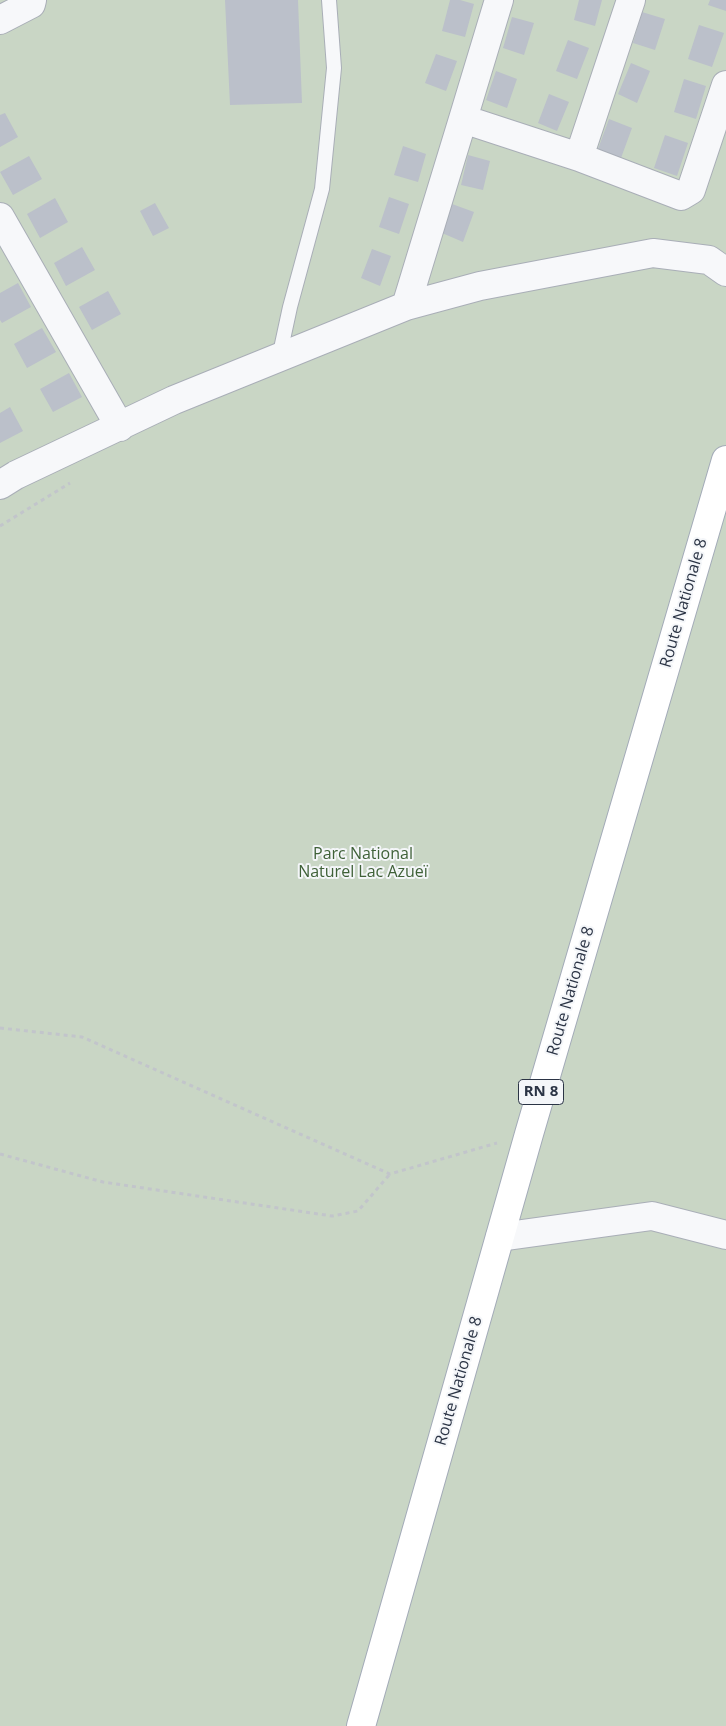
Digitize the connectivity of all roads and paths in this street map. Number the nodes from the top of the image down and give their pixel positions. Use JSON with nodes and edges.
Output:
{"nodes":[{"id":1,"x":32,"y":0,"type":"edge"},
{"id":2,"x":329,"y":0,"type":"edge"},
{"id":3,"x":499,"y":0,"type":"edge"},
{"id":4,"x":631,"y":0,"type":"edge"},
{"id":5,"x":0,"y":20,"type":"edge"},
{"id":6,"x":726,"y":85,"type":"edge"},
{"id":7,"x":463,"y":119,"type":"junction"},
{"id":8,"x":578,"y":157,"type":"junction"},
{"id":9,"x":0,"y":217,"type":"edge"},
{"id":10,"x":726,"y":272,"type":"edge"},
{"id":11,"x":406,"y":306,"type":"junction"},
{"id":12,"x":279,"y":358,"type":"junction"},
{"id":13,"x":120,"y":427,"type":"junction"},
{"id":14,"x":726,"y":460,"type":"edge"},
{"id":15,"x":0,"y":485,"type":"edge"},
{"id":16,"x":0,"y":1028,"type":"edge"},
{"id":17,"x":529,"y":1134,"type":"junction"},
{"id":18,"x":0,"y":1154,"type":"edge"},
{"id":19,"x":390,"y":1174,"type":"junction"},
{"id":20,"x":726,"y":1235,"type":"edge"},
{"id":21,"x":500,"y":1237,"type":"junction"},
{"id":22,"x":362,"y":1726,"type":"edge"}],
"edges":[{"from":1,"to":5,"type":"street"},
{"from":2,"to":12,"type":"lane"},
{"from":3,"to":7,"type":"street"},
{"from":4,"to":8,"type":"street"},
{"from":6,"to":8,"type":"street"},
{"from":7,"to":8,"type":"street"},
{"from":7,"to":11,"type":"street"},
{"from":9,"to":13,"type":"street"},
{"from":10,"to":11,"type":"street"},
{"from":11,"to":12,"type":"street"},
{"from":12,"to":13,"type":"street"},
{"from":13,"to":15,"type":"street"},
{"from":14,"to":17,"type":"main road","name":"Route Nationale 8","number":"RN 8"},
{"from":16,"to":19,"type":"path"},
{"from":17,"to":19,"type":"path"},
{"from":17,"to":21,"type":"main road","name":"Route Nationale 8","number":"RN 8"},
{"from":18,"to":19,"type":"path"},
{"from":20,"to":21,"type":"street"},
{"from":21,"to":22,"type":"main road","name":"Route Nationale 8","number":"RN 8"}]}
